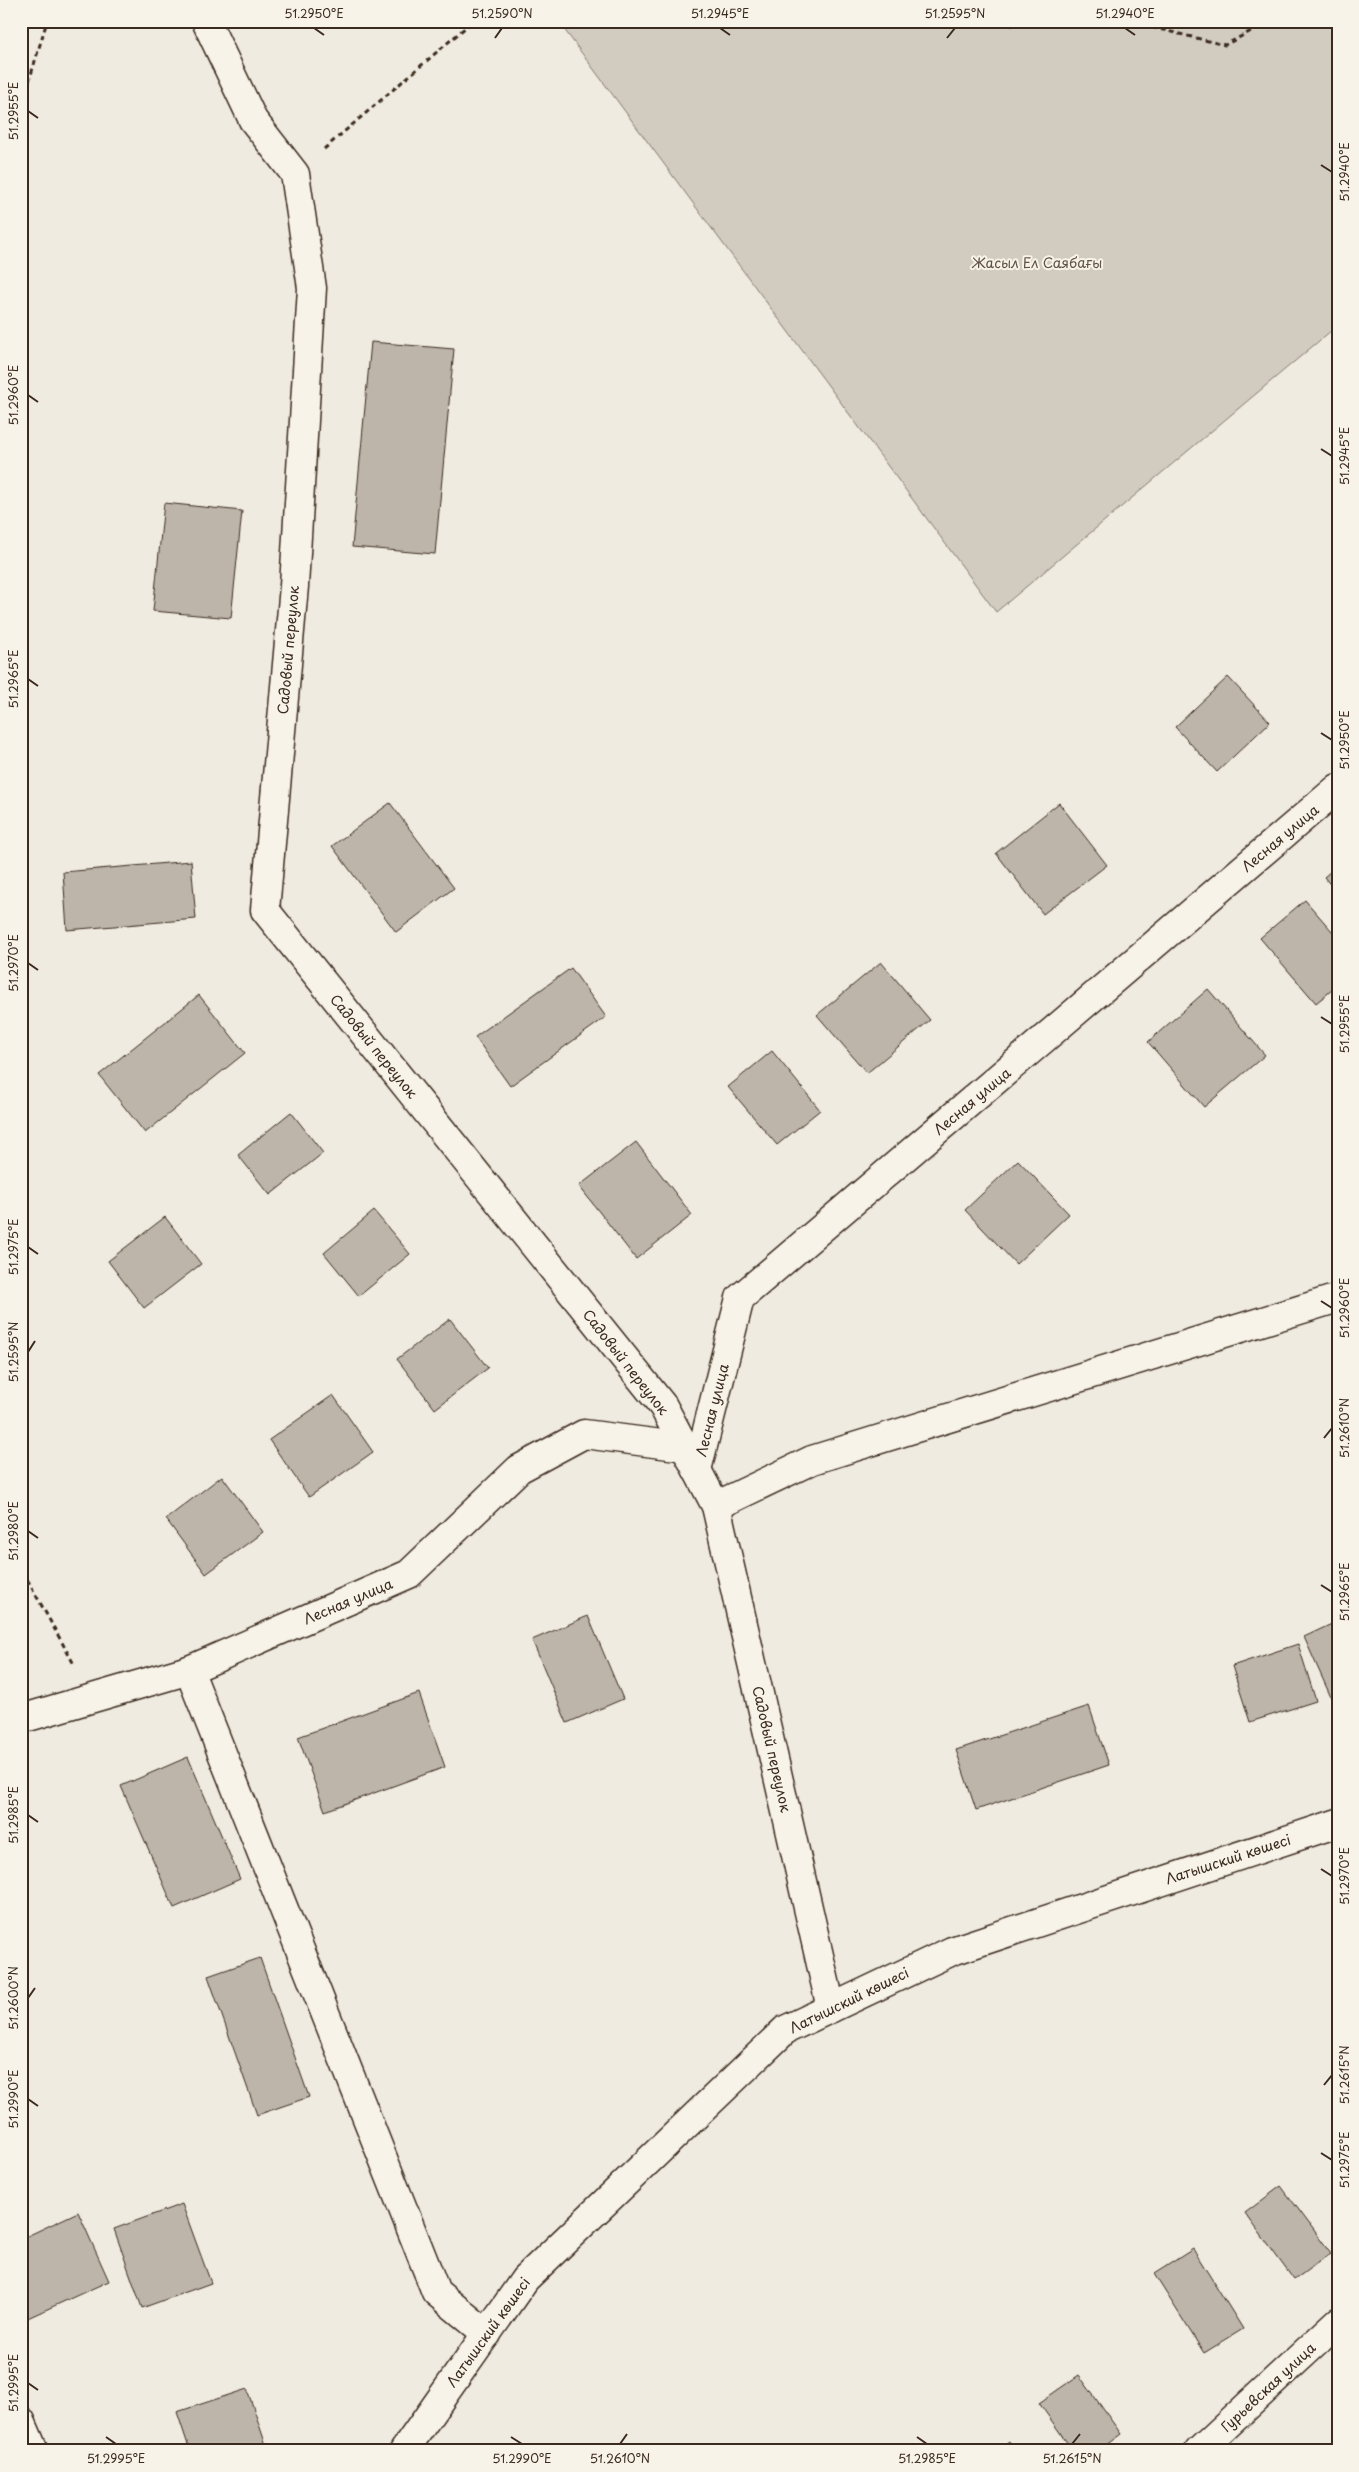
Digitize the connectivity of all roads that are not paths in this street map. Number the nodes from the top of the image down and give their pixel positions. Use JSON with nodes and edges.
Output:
{"nodes":[{"id":1,"x":206,"y":21,"type":"edge"},
{"id":2,"x":1338,"y":788,"type":"edge"},
{"id":3,"x":1338,"y":1298,"type":"edge"},
{"id":4,"x":691,"y":1459,"type":"junction"},
{"id":5,"x":716,"y":1506,"type":"junction"},
{"id":6,"x":190,"y":1670,"type":"junction"},
{"id":7,"x":21,"y":1718,"type":"edge"},
{"id":8,"x":1338,"y":1823,"type":"edge"},
{"id":9,"x":831,"y":2008,"type":"junction"},
{"id":10,"x":1338,"y":2322,"type":"edge"},
{"id":11,"x":487,"y":2334,"type":"junction"},
{"id":12,"x":21,"y":2421,"type":"edge"},
{"id":13,"x":34,"y":2451,"type":"edge"},
{"id":14,"x":404,"y":2451,"type":"edge"},
{"id":15,"x":1199,"y":2451,"type":"edge"}],
"edges":[{"from":1,"to":4,"type":"street","name":"Садовый переулок"},
{"from":2,"to":4,"type":"street","name":"Лесная улица"},
{"from":3,"to":5,"type":"street"},
{"from":4,"to":5,"type":"street","name":"Садовый переулок"},
{"from":4,"to":6,"type":"street","name":"Лесная улица"},
{"from":5,"to":9,"type":"street","name":"Садовый переулок"},
{"from":6,"to":7,"type":"street","name":"Лесная улица"},
{"from":6,"to":11,"type":"street"},
{"from":8,"to":9,"type":"street","name":"Латышский көшесі"},
{"from":9,"to":11,"type":"street","name":"Латышский көшесі"},
{"from":10,"to":15,"type":"street","name":"Гурьевская улица"},
{"from":11,"to":14,"type":"street","name":"Латышский көшесі"},
{"from":12,"to":13,"type":"street"}]}
